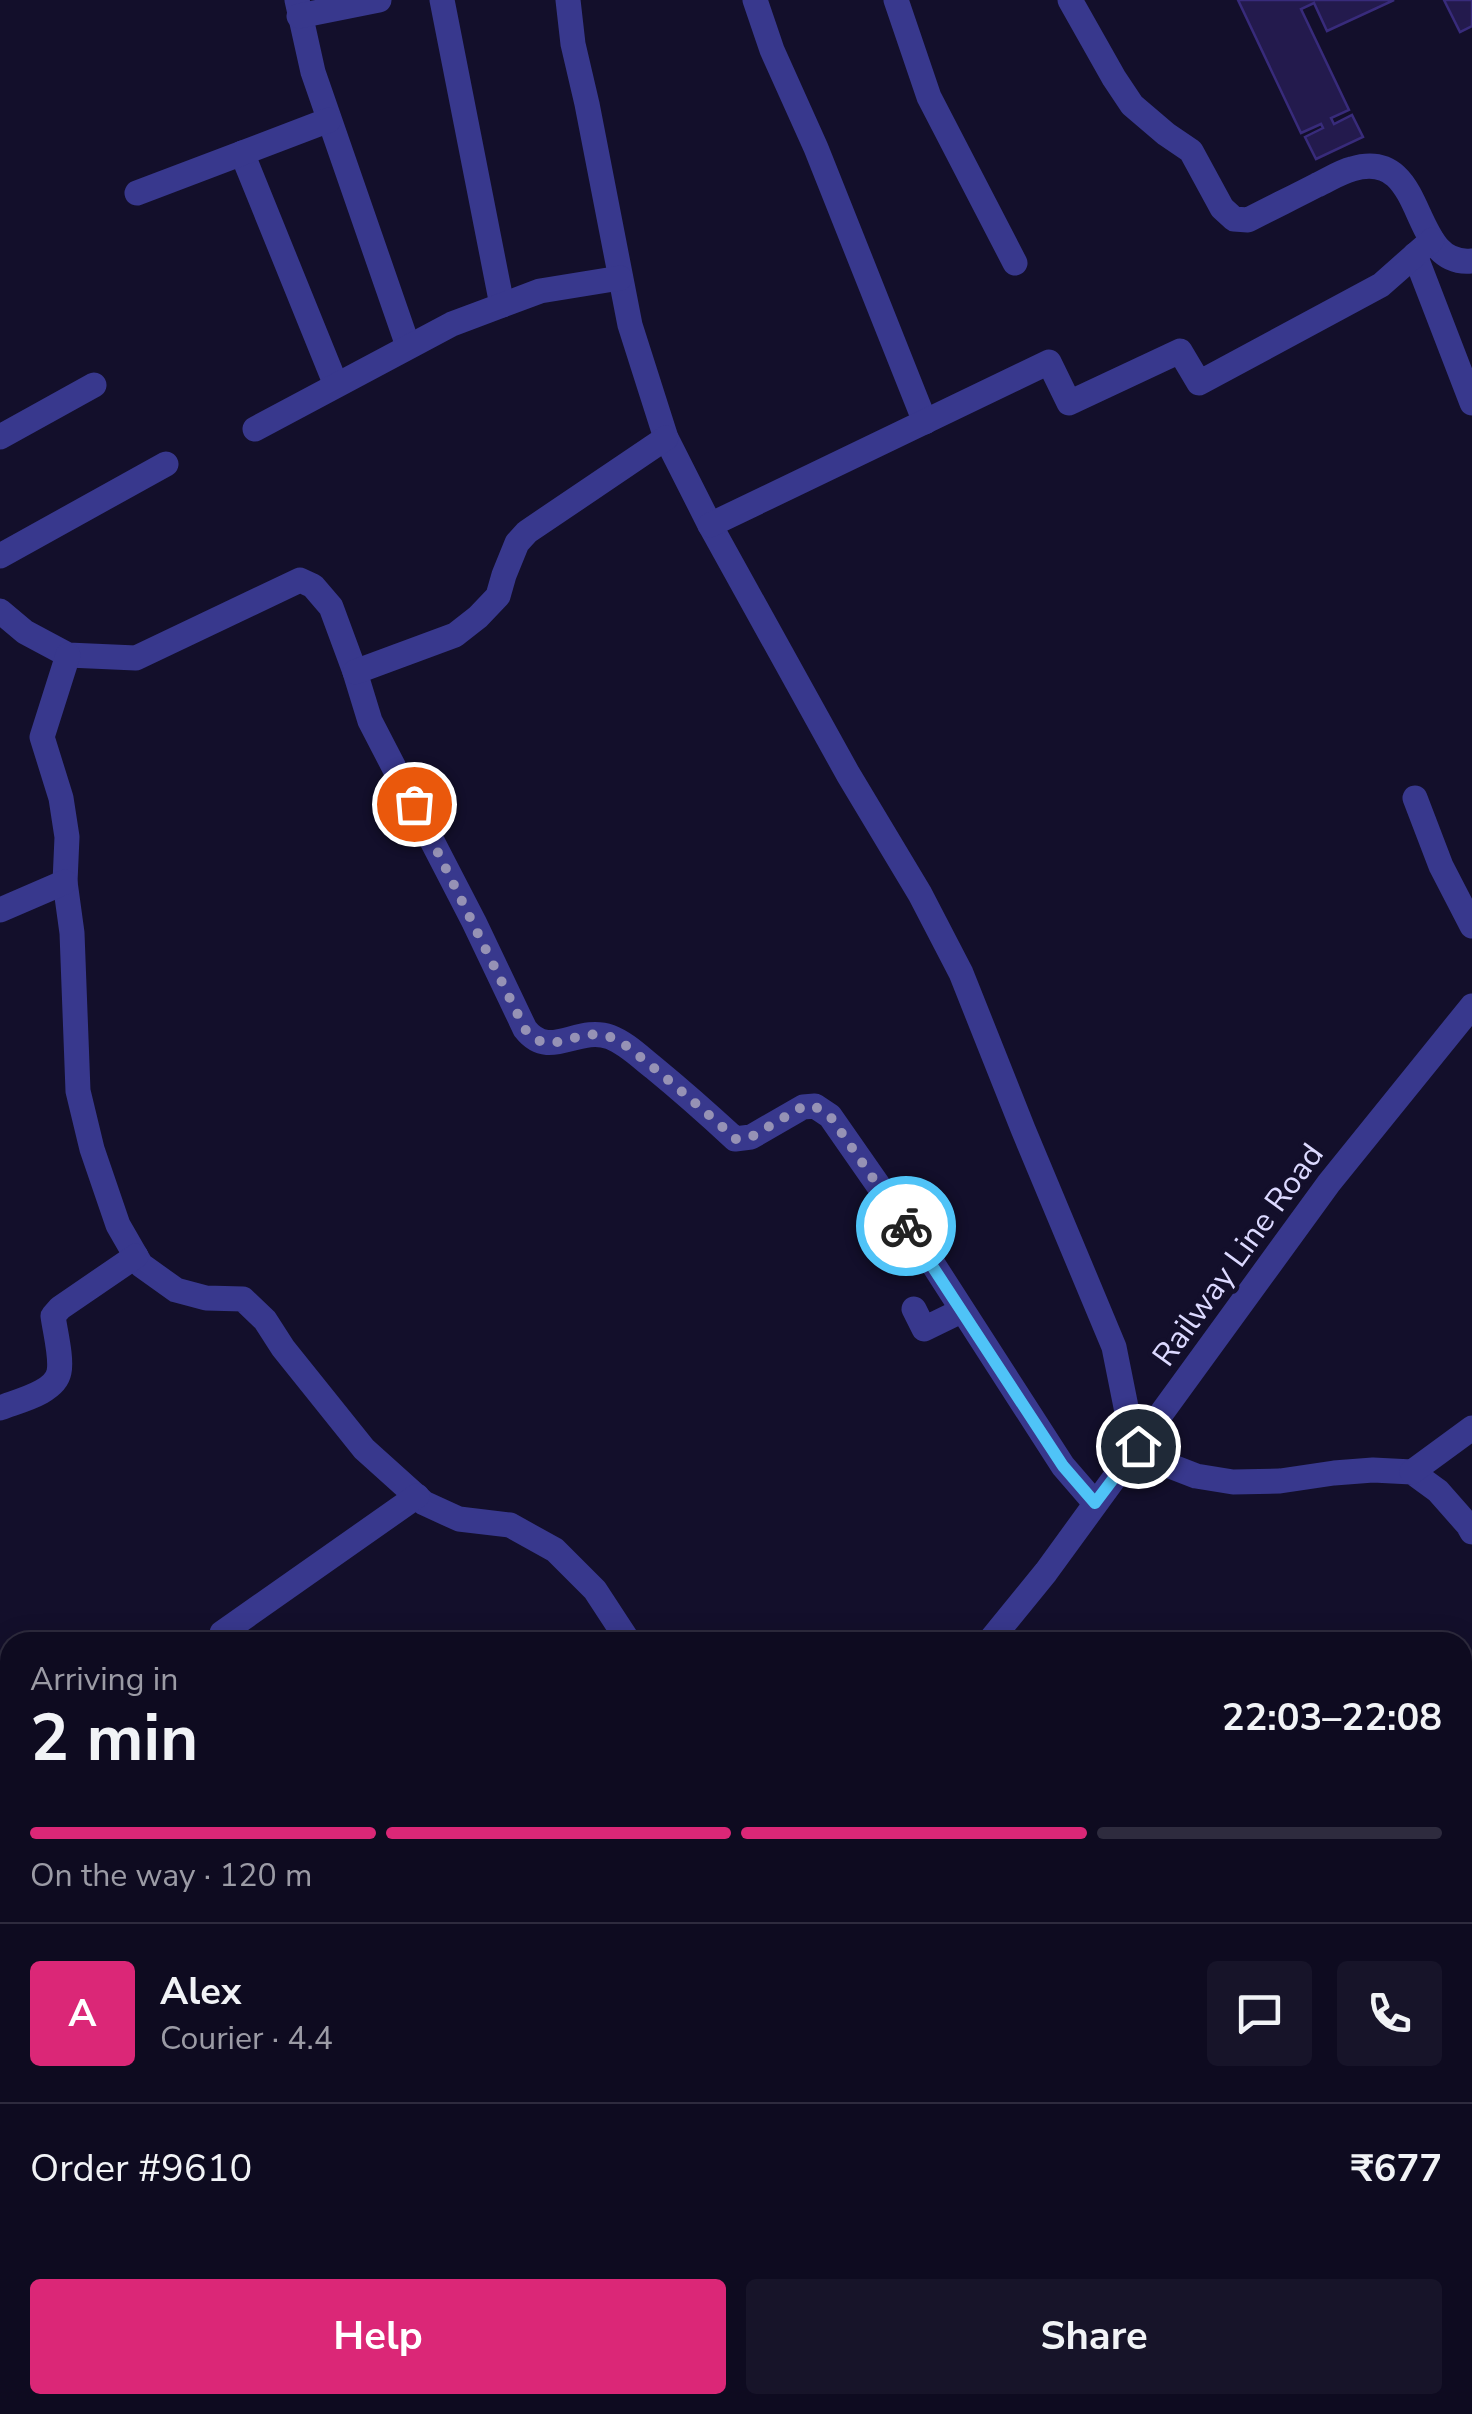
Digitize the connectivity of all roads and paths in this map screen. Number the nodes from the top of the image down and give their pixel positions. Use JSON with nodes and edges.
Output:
{"nodes":[{"id":1,"x":379,"y":0,"type":"edge"},
{"id":2,"x":442,"y":0,"type":"edge"},
{"id":3,"x":568,"y":0,"type":"edge"},
{"id":4,"x":755,"y":0,"type":"edge"},
{"id":5,"x":896,"y":0,"type":"edge"},
{"id":6,"x":1070,"y":0,"type":"edge"},
{"id":7,"x":298,"y":8,"type":"edge"},
{"id":8,"x":329,"y":120,"type":"junction"},
{"id":9,"x":242,"y":153,"type":"junction"},
{"id":10,"x":137,"y":192,"type":"dead end"},
{"id":11,"x":1423,"y":247,"type":"junction"},
{"id":12,"x":1472,"y":261,"type":"edge"},
{"id":13,"x":1015,"y":263,"type":"dead end"},
{"id":14,"x":620,"y":278,"type":"junction"},
{"id":15,"x":502,"y":305,"type":"junction"},
{"id":16,"x":408,"y":346,"type":"junction"},
{"id":17,"x":94,"y":385,"type":"dead end"},
{"id":18,"x":336,"y":385,"type":"junction"},
{"id":19,"x":1472,"y":403,"type":"edge"},
{"id":20,"x":924,"y":422,"type":"junction"},
{"id":21,"x":254,"y":429,"type":"dead end"},
{"id":22,"x":0,"y":437,"type":"edge"},
{"id":23,"x":666,"y":438,"type":"junction"},
{"id":24,"x":166,"y":464,"type":"dead end"},
{"id":25,"x":710,"y":525,"type":"junction"},
{"id":26,"x":0,"y":556,"type":"edge"},
{"id":27,"x":0,"y":612,"type":"edge"},
{"id":28,"x":68,"y":655,"type":"junction"},
{"id":29,"x":356,"y":672,"type":"junction"},
{"id":30,"x":1415,"y":798,"type":"dead end"},
{"id":31,"x":65,"y":882,"type":"junction"},
{"id":32,"x":0,"y":910,"type":"edge"},
{"id":33,"x":1472,"y":926,"type":"edge"},
{"id":34,"x":1472,"y":1006,"type":"edge"},
{"id":35,"x":136,"y":1256,"type":"junction"},
{"id":36,"x":914,"y":1309,"type":"dead end"},
{"id":37,"x":962,"y":1310,"type":"junction"},
{"id":38,"x":0,"y":1408,"type":"edge"},
{"id":39,"x":1472,"y":1428,"type":"edge"},
{"id":40,"x":1138,"y":1446,"type":"junction"},
{"id":41,"x":1412,"y":1472,"type":"junction"},
{"id":42,"x":417,"y":1496,"type":"junction"},
{"id":43,"x":1095,"y":1503,"type":"junction"},
{"id":44,"x":1472,"y":1532,"type":"edge"},
{"id":45,"x":223,"y":1632,"type":"edge"},
{"id":46,"x":623,"y":1632,"type":"edge"},
{"id":47,"x":996,"y":1632,"type":"edge"}],
"edges":[{"from":1,"to":7,"type":"street"},
{"from":2,"to":15,"type":"street"},
{"from":3,"to":14,"type":"street"},
{"from":4,"to":20,"type":"street"},
{"from":5,"to":13,"type":"street"},
{"from":6,"to":11,"type":"street"},
{"from":7,"to":8,"type":"street"},
{"from":8,"to":9,"type":"street"},
{"from":8,"to":16,"type":"street"},
{"from":9,"to":10,"type":"street"},
{"from":9,"to":18,"type":"street"},
{"from":11,"to":12,"type":"street"},
{"from":11,"to":19,"type":"street"},
{"from":11,"to":20,"type":"street"},
{"from":14,"to":15,"type":"street"},
{"from":14,"to":23,"type":"street"},
{"from":15,"to":16,"type":"street"},
{"from":16,"to":18,"type":"street"},
{"from":17,"to":22,"type":"street"},
{"from":18,"to":21,"type":"street"},
{"from":20,"to":25,"type":"street"},
{"from":23,"to":25,"type":"street"},
{"from":23,"to":29,"type":"street"},
{"from":24,"to":26,"type":"street"},
{"from":25,"to":40,"type":"street"},
{"from":27,"to":28,"type":"street"},
{"from":28,"to":29,"type":"street"},
{"from":28,"to":31,"type":"street"},
{"from":29,"to":37,"type":"street"},
{"from":30,"to":33,"type":"street"},
{"from":31,"to":32,"type":"street"},
{"from":31,"to":35,"type":"street"},
{"from":34,"to":40,"type":"street","name":"Railway Line Road"},
{"from":35,"to":38,"type":"street"},
{"from":35,"to":42,"type":"street"},
{"from":36,"to":37,"type":"street"},
{"from":37,"to":43,"type":"street"},
{"from":39,"to":41,"type":"street"},
{"from":40,"to":41,"type":"street"},
{"from":40,"to":43,"type":"street","name":"Railway Line Road"},
{"from":41,"to":44,"type":"street"},
{"from":42,"to":45,"type":"street"},
{"from":42,"to":46,"type":"street"},
{"from":43,"to":47,"type":"street","name":"Railway Line Road"}]}
